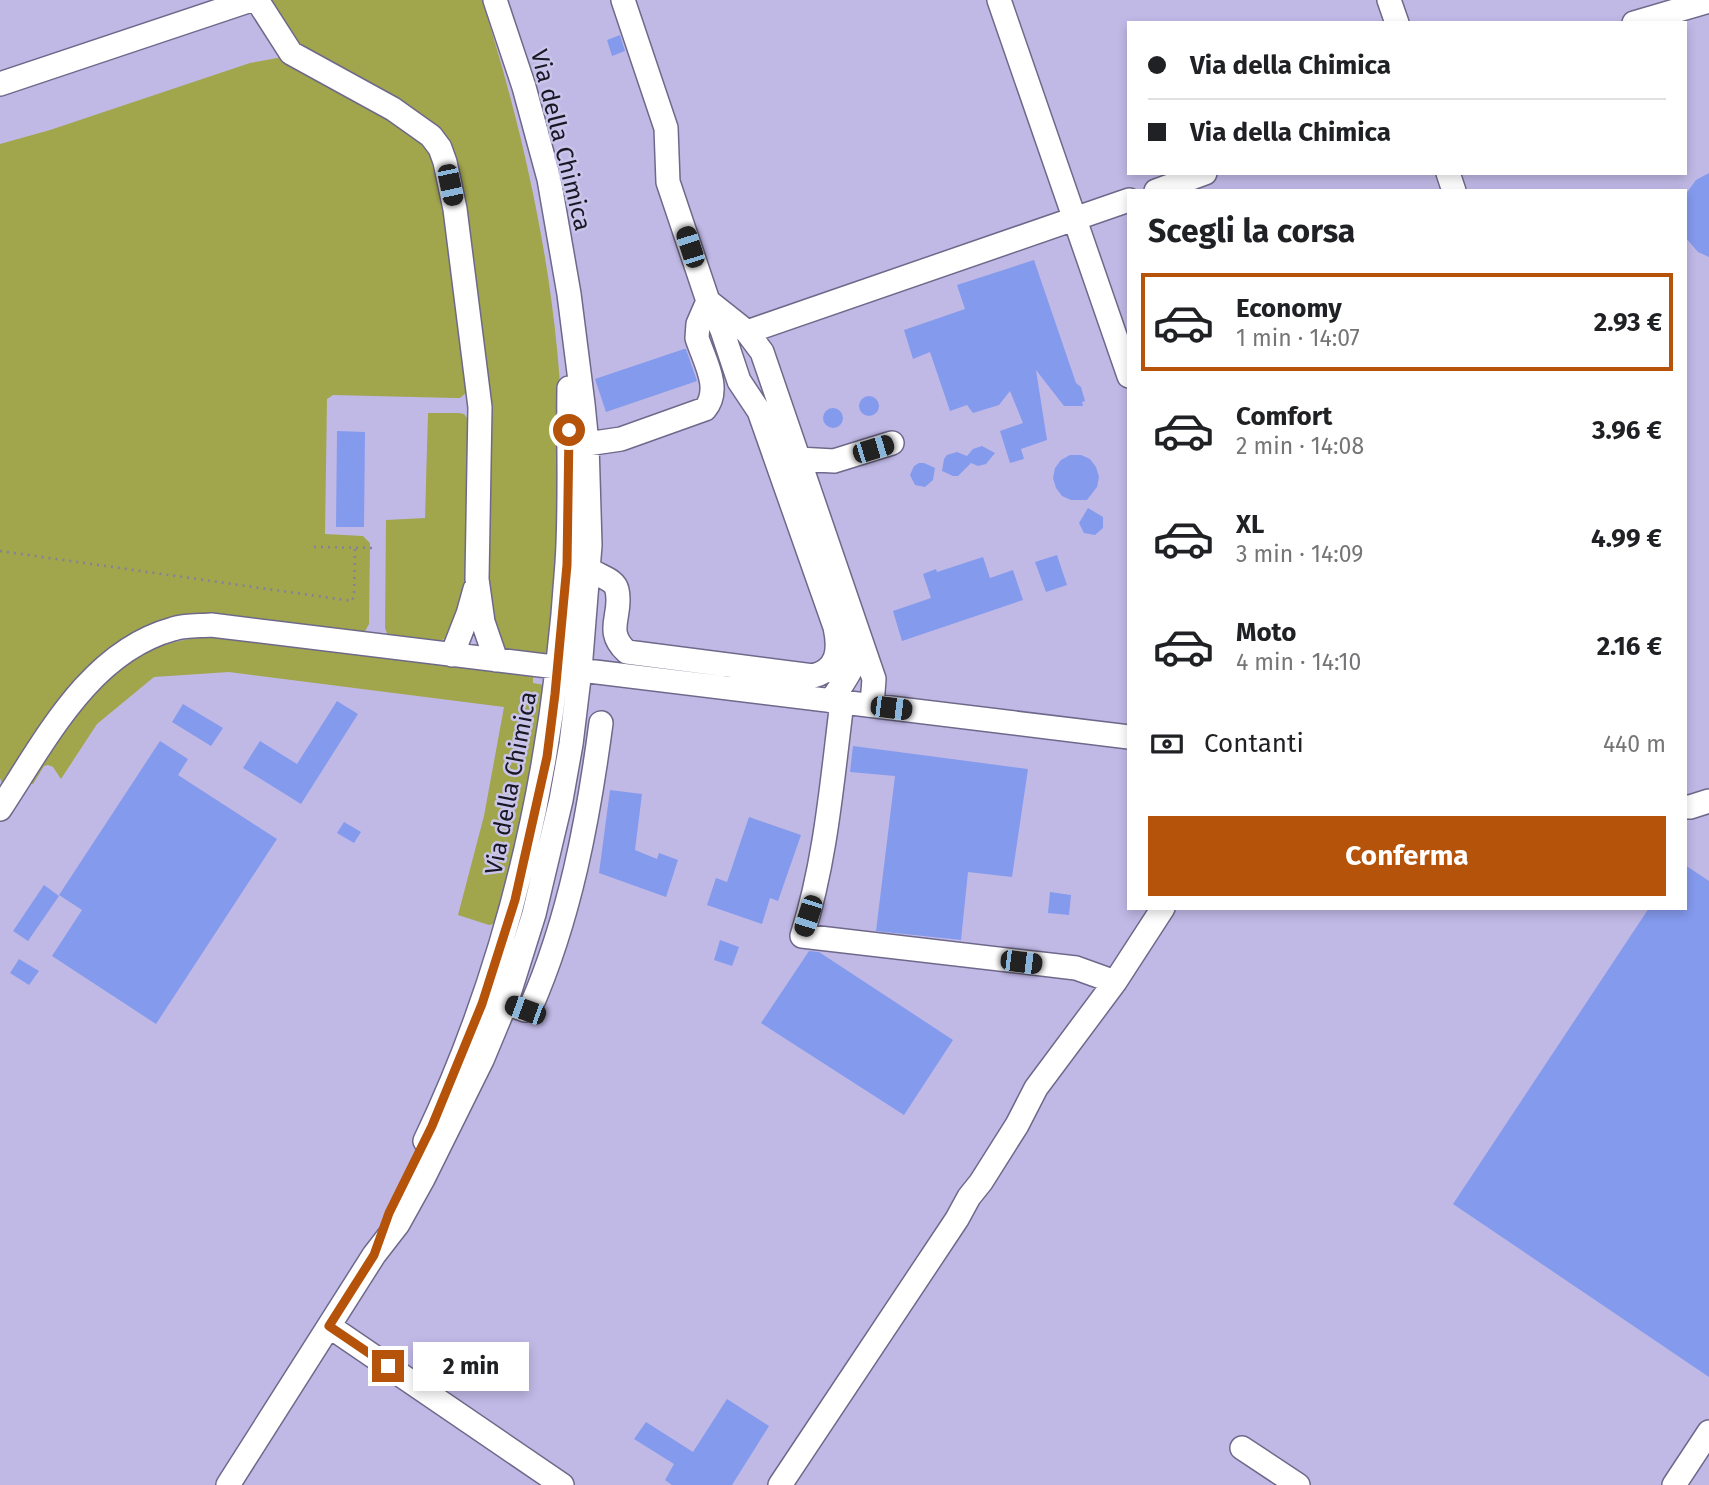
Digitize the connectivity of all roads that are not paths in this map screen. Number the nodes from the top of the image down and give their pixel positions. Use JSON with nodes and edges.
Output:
{"nodes":[{"id":1,"x":251,"y":0,"type":"edge"},
{"id":2,"x":257,"y":0,"type":"edge"},
{"id":3,"x":495,"y":0,"type":"edge"},
{"id":4,"x":623,"y":0,"type":"edge"},
{"id":5,"x":999,"y":0,"type":"edge"},
{"id":6,"x":1389,"y":0,"type":"edge"},
{"id":7,"x":1709,"y":1,"type":"edge"},
{"id":8,"x":1645,"y":13,"type":"edge"},
{"id":9,"x":1396,"y":21,"type":"edge"},
{"id":10,"x":0,"y":85,"type":"edge"},
{"id":11,"x":1200,"y":175,"type":"edge"},
{"id":12,"x":1161,"y":189,"type":"edge"},
{"id":13,"x":1127,"y":201,"type":"edge"},
{"id":14,"x":1074,"y":220,"type":"junction"},
{"id":15,"x":569,"y":294,"type":"junction"},
{"id":16,"x":708,"y":300,"type":"junction"},
{"id":17,"x":747,"y":332,"type":"junction"},
{"id":18,"x":1127,"y":370,"type":"edge"},
{"id":19,"x":570,"y":373,"type":"junction"},
{"id":20,"x":587,"y":443,"type":"junction"},
{"id":21,"x":892,"y":443,"type":"dead end"},
{"id":22,"x":798,"y":459,"type":"junction"},
{"id":23,"x":588,"y":569,"type":"junction"},
{"id":24,"x":477,"y":579,"type":"junction"},
{"id":25,"x":858,"y":632,"type":"junction"},
{"id":26,"x":452,"y":655,"type":"junction"},
{"id":27,"x":496,"y":660,"type":"junction"},
{"id":28,"x":568,"y":669,"type":"junction"},
{"id":29,"x":837,"y":702,"type":"junction"},
{"id":30,"x":872,"y":705,"type":"junction"},
{"id":31,"x":601,"y":723,"type":"dead end"},
{"id":32,"x":1127,"y":737,"type":"edge"},
{"id":33,"x":547,"y":757,"type":"junction"},
{"id":34,"x":0,"y":809,"type":"edge"},
{"id":35,"x":1162,"y":910,"type":"edge"},
{"id":36,"x":1115,"y":982,"type":"junction"},
{"id":37,"x":506,"y":1003,"type":"junction"},
{"id":38,"x":374,"y":1255,"type":"junction"},
{"id":39,"x":329,"y":1326,"type":"junction"},
{"id":40,"x":1709,"y":1432,"type":"edge"},
{"id":41,"x":1242,"y":1448,"type":"dead end"},
{"id":42,"x":229,"y":1485,"type":"edge"},
{"id":43,"x":562,"y":1485,"type":"edge"},
{"id":44,"x":780,"y":1485,"type":"edge"},
{"id":45,"x":1298,"y":1485,"type":"edge"},
{"id":46,"x":1674,"y":1485,"type":"edge"}],
"edges":[{"from":1,"to":10,"type":"lane"},
{"from":2,"to":24,"type":"lane"},
{"from":3,"to":15,"type":"lane","name":"Via della Chimica"},
{"from":4,"to":16,"type":"lane"},
{"from":5,"to":14,"type":"lane"},
{"from":6,"to":9,"type":"lane"},
{"from":7,"to":8,"type":"lane"},
{"from":11,"to":12,"type":"lane"},
{"from":13,"to":14,"type":"lane"},
{"from":14,"to":17,"type":"lane"},
{"from":14,"to":18,"type":"lane"},
{"from":15,"to":19,"type":"lane","name":"Via della Chimica"},
{"from":15,"to":20,"type":"lane","name":"Via della Chimica"},
{"from":16,"to":17,"type":"lane"},
{"from":16,"to":20,"type":"lane"},
{"from":16,"to":23,"type":"lane"},
{"from":17,"to":22,"type":"lane"},
{"from":19,"to":23,"type":"lane"},
{"from":19,"to":28,"type":"lane","name":"Via della Chimica"},
{"from":20,"to":23,"type":"lane","name":"Via della Chimica"},
{"from":21,"to":22,"type":"lane"},
{"from":22,"to":25,"type":"lane"},
{"from":23,"to":28,"type":"lane","name":"Via della Chimica"},
{"from":24,"to":26,"type":"lane"},
{"from":24,"to":27,"type":"lane"},
{"from":25,"to":29,"type":"lane"},
{"from":25,"to":30,"type":"lane"},
{"from":26,"to":27,"type":"lane"},
{"from":26,"to":34,"type":"lane"},
{"from":27,"to":28,"type":"lane"},
{"from":28,"to":29,"type":"lane"},
{"from":28,"to":33,"type":"lane","name":"Via della Chimica"},
{"from":28,"to":37,"type":"lane","name":"Via della Chimica"},
{"from":29,"to":30,"type":"lane"},
{"from":29,"to":36,"type":"lane"},
{"from":30,"to":32,"type":"lane"},
{"from":31,"to":37,"type":"lane"},
{"from":33,"to":37,"type":"lane"},
{"from":33,"to":38,"type":"lane","name":"Via della Chimica"},
{"from":35,"to":36,"type":"lane"},
{"from":36,"to":44,"type":"lane"},
{"from":37,"to":38,"type":"lane","name":"Via della Chimica"},
{"from":38,"to":39,"type":"lane","name":"Via della Chimica"},
{"from":39,"to":42,"type":"lane","name":"Via della Chimica"},
{"from":39,"to":43,"type":"lane"},
{"from":40,"to":46,"type":"lane"},
{"from":41,"to":45,"type":"lane"}]}
